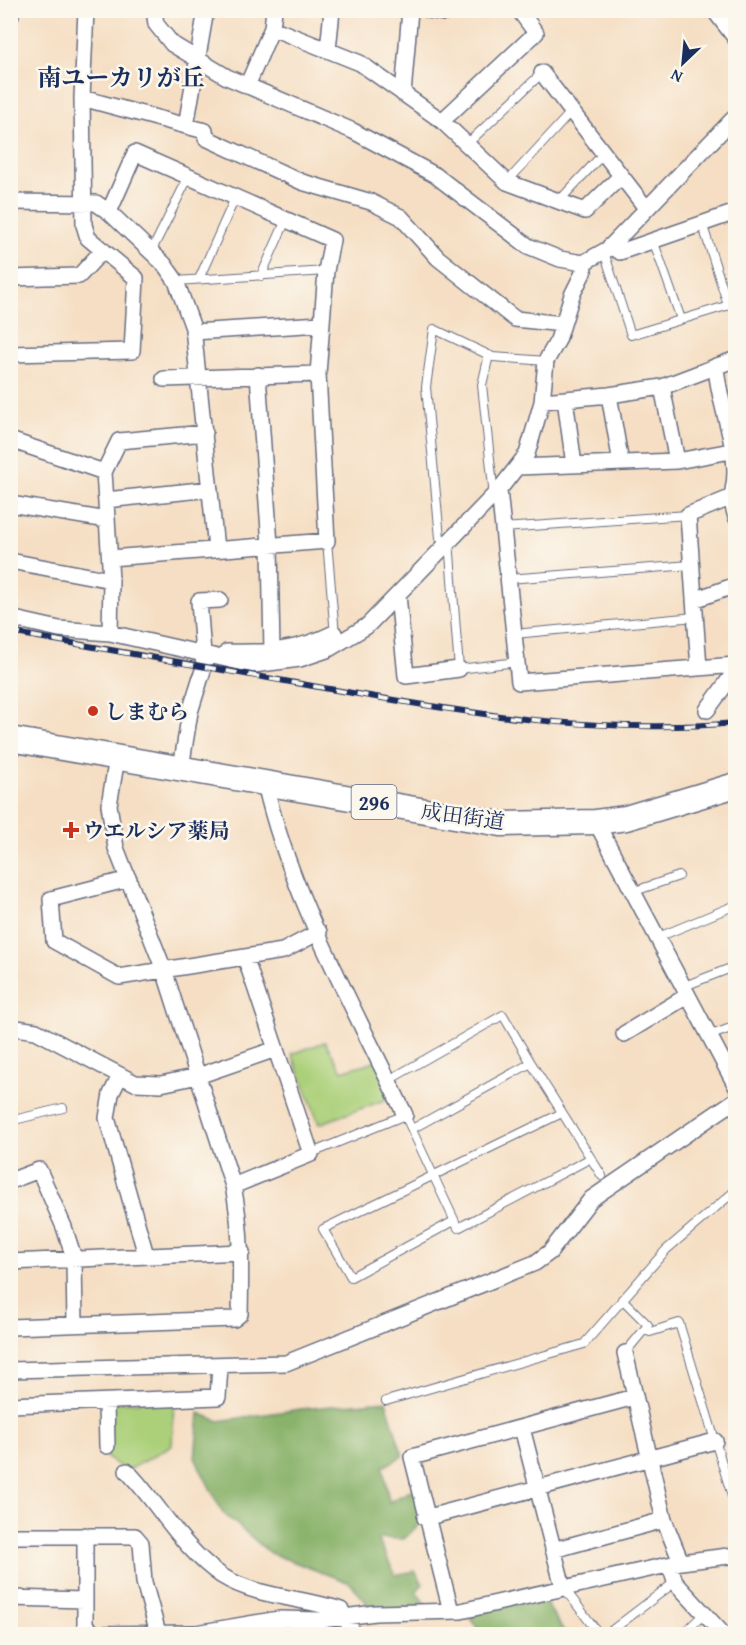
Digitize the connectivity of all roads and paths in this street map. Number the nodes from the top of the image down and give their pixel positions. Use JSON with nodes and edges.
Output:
{"nodes":[{"id":1,"x":12,"y":10,"type":"edge"},
{"id":2,"x":86,"y":10,"type":"edge"},
{"id":3,"x":154,"y":10,"type":"edge"},
{"id":4,"x":206,"y":10,"type":"edge"},
{"id":5,"x":274,"y":10,"type":"edge"},
{"id":6,"x":332,"y":10,"type":"edge"},
{"id":7,"x":410,"y":10,"type":"edge"},
{"id":8,"x":428,"y":10,"type":"edge"},
{"id":9,"x":446,"y":10,"type":"edge"},
{"id":10,"x":519,"y":10,"type":"edge"},
{"id":11,"x":735,"y":10,"type":"edge"},
{"id":12,"x":718,"y":16,"type":"edge"},
{"id":13,"x":10,"y":18,"type":"edge"},
{"id":14,"x":272,"y":28,"type":"junction"},
{"id":15,"x":735,"y":39,"type":"edge"},
{"id":16,"x":328,"y":50,"type":"junction"},
{"id":17,"x":198,"y":60,"type":"junction"},
{"id":18,"x":542,"y":73,"type":"joint"},
{"id":19,"x":247,"y":86,"type":"junction"},
{"id":20,"x":403,"y":94,"type":"junction"},
{"id":21,"x":82,"y":98,"type":"junction"},
{"id":22,"x":571,"y":112,"type":"junction"},
{"id":23,"x":735,"y":116,"type":"edge"},
{"id":24,"x":442,"y":121,"type":"junction"},
{"id":25,"x":186,"y":126,"type":"junction"},
{"id":26,"x":467,"y":144,"type":"junction"},
{"id":27,"x":603,"y":154,"type":"junction"},
{"id":28,"x":189,"y":176,"type":"junction"},
{"id":29,"x":620,"y":177,"type":"junction"},
{"id":30,"x":507,"y":182,"type":"junction"},
{"id":31,"x":235,"y":198,"type":"junction"},
{"id":32,"x":81,"y":201,"type":"junction"},
{"id":33,"x":558,"y":201,"type":"junction"},
{"id":34,"x":10,"y":202,"type":"edge"},
{"id":35,"x":646,"y":208,"type":"junction"},
{"id":36,"x":109,"y":212,"type":"junction"},
{"id":37,"x":735,"y":212,"type":"edge"},
{"id":38,"x":286,"y":220,"type":"junction"},
{"id":39,"x":702,"y":223,"type":"junction"},
{"id":40,"x":653,"y":240,"type":"junction"},
{"id":41,"x":607,"y":249,"type":"junction"},
{"id":42,"x":103,"y":250,"type":"junction"},
{"id":43,"x":151,"y":252,"type":"junction"},
{"id":44,"x":583,"y":263,"type":"junction"},
{"id":45,"x":326,"y":272,"type":"junction"},
{"id":46,"x":261,"y":276,"type":"junction"},
{"id":47,"x":10,"y":278,"type":"edge"},
{"id":48,"x":199,"y":279,"type":"junction"},
{"id":49,"x":176,"y":281,"type":"junction"},
{"id":50,"x":732,"y":304,"type":"edge"},
{"id":51,"x":681,"y":320,"type":"junction"},
{"id":52,"x":321,"y":324,"type":"junction"},
{"id":53,"x":563,"y":324,"type":"junction"},
{"id":54,"x":193,"y":332,"type":"junction"},
{"id":55,"x":10,"y":354,"type":"edge"},
{"id":56,"x":489,"y":355,"type":"junction"},
{"id":57,"x":735,"y":359,"type":"edge"},
{"id":58,"x":546,"y":361,"type":"junction"},
{"id":59,"x":716,"y":366,"type":"junction"},
{"id":60,"x":318,"y":374,"type":"junction"},
{"id":61,"x":258,"y":375,"type":"junction"},
{"id":62,"x":200,"y":377,"type":"junction"},
{"id":63,"x":164,"y":379,"type":"dead end"},
{"id":64,"x":662,"y":387,"type":"junction"},
{"id":65,"x":609,"y":395,"type":"junction"},
{"id":66,"x":565,"y":399,"type":"junction"},
{"id":67,"x":543,"y":401,"type":"junction"},
{"id":68,"x":730,"y":420,"type":"edge"},
{"id":69,"x":205,"y":434,"type":"junction"},
{"id":70,"x":10,"y":440,"type":"edge"},
{"id":71,"x":731,"y":451,"type":"junction"},
{"id":72,"x":677,"y":461,"type":"junction"},
{"id":73,"x":621,"y":463,"type":"junction"},
{"id":74,"x":574,"y":465,"type":"junction"},
{"id":75,"x":518,"y":467,"type":"junction"},
{"id":76,"x":104,"y":472,"type":"junction"},
{"id":77,"x":735,"y":472,"type":"edge"},
{"id":78,"x":210,"y":489,"type":"junction"},
{"id":79,"x":497,"y":493,"type":"junction"},
{"id":80,"x":730,"y":498,"type":"junction"},
{"id":81,"x":106,"y":500,"type":"junction"},
{"id":82,"x":10,"y":504,"type":"edge"},
{"id":83,"x":688,"y":515,"type":"junction"},
{"id":84,"x":735,"y":517,"type":"edge"},
{"id":85,"x":107,"y":520,"type":"junction"},
{"id":86,"x":503,"y":528,"type":"junction"},
{"id":87,"x":327,"y":541,"type":"junction"},
{"id":88,"x":449,"y":542,"type":"junction"},
{"id":89,"x":270,"y":545,"type":"junction"},
{"id":90,"x":216,"y":549,"type":"junction"},
{"id":91,"x":110,"y":558,"type":"junction"},
{"id":92,"x":10,"y":561,"type":"edge"},
{"id":93,"x":691,"y":565,"type":"junction"},
{"id":94,"x":508,"y":579,"type":"junction"},
{"id":95,"x":111,"y":580,"type":"junction"},
{"id":96,"x":735,"y":585,"type":"edge"},
{"id":97,"x":398,"y":595,"type":"junction"},
{"id":98,"x":220,"y":600,"type":"dead end"},
{"id":99,"x":694,"y":600,"type":"junction"},
{"id":100,"x":695,"y":617,"type":"junction"},
{"id":101,"x":10,"y":618,"type":"edge"},
{"id":102,"x":110,"y":633,"type":"junction"},
{"id":103,"x":514,"y":634,"type":"junction"},
{"id":104,"x":335,"y":639,"type":"junction"},
{"id":105,"x":273,"y":653,"type":"junction"},
{"id":106,"x":210,"y":657,"type":"junction"},
{"id":107,"x":517,"y":662,"type":"junction"},
{"id":108,"x":735,"y":665,"type":"edge"},
{"id":109,"x":699,"y":668,"type":"junction"},
{"id":110,"x":459,"y":669,"type":"junction"},
{"id":111,"x":735,"y":670,"type":"edge"},
{"id":112,"x":707,"y":710,"type":"dead end"},
{"id":113,"x":10,"y":739,"type":"edge"},
{"id":114,"x":117,"y":758,"type":"junction"},
{"id":115,"x":181,"y":768,"type":"junction"},
{"id":116,"x":265,"y":783,"type":"junction"},
{"id":117,"x":735,"y":785,"type":"edge"},
{"id":118,"x":596,"y":822,"type":"junction"},
{"id":119,"x":679,"y":876,"type":"dead end"},
{"id":120,"x":129,"y":879,"type":"junction"},
{"id":121,"x":632,"y":892,"type":"junction"},
{"id":122,"x":735,"y":905,"type":"edge"},
{"id":123,"x":319,"y":932,"type":"junction"},
{"id":124,"x":656,"y":938,"type":"junction"},
{"id":125,"x":245,"y":957,"type":"junction"},
{"id":126,"x":735,"y":966,"type":"edge"},
{"id":127,"x":164,"y":970,"type":"junction"},
{"id":128,"x":684,"y":992,"type":"junction"},
{"id":129,"x":735,"y":1026,"type":"edge"},
{"id":130,"x":10,"y":1027,"type":"edge"},
{"id":131,"x":624,"y":1034,"type":"dead end"},
{"id":132,"x":708,"y":1036,"type":"junction"},
{"id":133,"x":276,"y":1049,"type":"junction"},
{"id":134,"x":531,"y":1062,"type":"junction"},
{"id":135,"x":120,"y":1076,"type":"junction"},
{"id":136,"x":198,"y":1076,"type":"junction"},
{"id":137,"x":389,"y":1080,"type":"junction"},
{"id":138,"x":735,"y":1086,"type":"edge"},
{"id":139,"x":735,"y":1100,"type":"edge"},
{"id":140,"x":63,"y":1108,"type":"dead end"},
{"id":141,"x":562,"y":1113,"type":"junction"},
{"id":142,"x":10,"y":1121,"type":"edge"},
{"id":143,"x":409,"y":1122,"type":"junction"},
{"id":144,"x":320,"y":1150,"type":"dead end"},
{"id":145,"x":591,"y":1158,"type":"junction"},
{"id":146,"x":434,"y":1175,"type":"junction"},
{"id":147,"x":602,"y":1176,"type":"dead end"},
{"id":148,"x":10,"y":1181,"type":"edge"},
{"id":149,"x":233,"y":1186,"type":"junction"},
{"id":150,"x":735,"y":1190,"type":"edge"},
{"id":151,"x":454,"y":1221,"type":"junction"},
{"id":152,"x":242,"y":1252,"type":"junction"},
{"id":153,"x":146,"y":1255,"type":"junction"},
{"id":154,"x":74,"y":1258,"type":"junction"},
{"id":155,"x":10,"y":1262,"type":"edge"},
{"id":156,"x":622,"y":1299,"type":"junction"},
{"id":157,"x":75,"y":1325,"type":"junction"},
{"id":158,"x":10,"y":1327,"type":"edge"},
{"id":159,"x":644,"y":1330,"type":"junction"},
{"id":160,"x":625,"y":1353,"type":"joint"},
{"id":161,"x":220,"y":1366,"type":"junction"},
{"id":162,"x":10,"y":1370,"type":"edge"},
{"id":163,"x":634,"y":1397,"type":"junction"},
{"id":164,"x":386,"y":1401,"type":"dead end"},
{"id":165,"x":106,"y":1403,"type":"junction"},
{"id":166,"x":10,"y":1405,"type":"edge"},
{"id":167,"x":522,"y":1428,"type":"junction"},
{"id":168,"x":715,"y":1441,"type":"junction"},
{"id":169,"x":107,"y":1446,"type":"dead end"},
{"id":170,"x":649,"y":1459,"type":"junction"},
{"id":171,"x":128,"y":1471,"type":"dead end"},
{"id":172,"x":537,"y":1489,"type":"junction"},
{"id":173,"x":735,"y":1509,"type":"edge"},
{"id":174,"x":425,"y":1518,"type":"junction"},
{"id":175,"x":664,"y":1520,"type":"junction"},
{"id":176,"x":85,"y":1535,"type":"junction"},
{"id":177,"x":10,"y":1536,"type":"edge"},
{"id":178,"x":553,"y":1550,"type":"junction"},
{"id":179,"x":735,"y":1555,"type":"edge"},
{"id":180,"x":676,"y":1563,"type":"junction"},
{"id":181,"x":675,"y":1582,"type":"junction"},
{"id":182,"x":563,"y":1587,"type":"junction"},
{"id":183,"x":10,"y":1598,"type":"edge"},
{"id":184,"x":85,"y":1600,"type":"junction"},
{"id":185,"x":451,"y":1611,"type":"junction"},
{"id":186,"x":704,"y":1614,"type":"junction"},
{"id":187,"x":346,"y":1618,"type":"junction"},
{"id":188,"x":158,"y":1633,"type":"edge"},
{"id":189,"x":354,"y":1635,"type":"edge"},
{"id":190,"x":599,"y":1635,"type":"edge"},
{"id":191,"x":606,"y":1635,"type":"edge"},
{"id":192,"x":683,"y":1635,"type":"edge"},
{"id":193,"x":723,"y":1635,"type":"edge"}],
"edges":[{"from":1,"to":13,"type":"street"},
{"from":2,"to":21,"type":"street"},
{"from":3,"to":17,"type":"street"},
{"from":4,"to":17,"type":"street"},
{"from":5,"to":14,"type":"street"},
{"from":6,"to":16,"type":"street"},
{"from":7,"to":20,"type":"street"},
{"from":8,"to":9,"type":"street"},
{"from":10,"to":24,"type":"street"},
{"from":11,"to":12,"type":"lane"},
{"from":12,"to":15,"type":"street"},
{"from":14,"to":16,"type":"street"},
{"from":14,"to":19,"type":"street"},
{"from":16,"to":20,"type":"street"},
{"from":17,"to":19,"type":"street"},
{"from":17,"to":25,"type":"street"},
{"from":18,"to":22,"type":"street"},
{"from":18,"to":26,"type":"lane"},
{"from":19,"to":44,"type":"street"},
{"from":20,"to":24,"type":"street"},
{"from":21,"to":25,"type":"street"},
{"from":21,"to":32,"type":"street"},
{"from":22,"to":27,"type":"street"},
{"from":22,"to":30,"type":"lane"},
{"from":23,"to":35,"type":"street"},
{"from":24,"to":26,"type":"street"},
{"from":25,"to":53,"type":"street"},
{"from":26,"to":30,"type":"street"},
{"from":27,"to":29,"type":"street"},
{"from":27,"to":33,"type":"lane"},
{"from":28,"to":31,"type":"street"},
{"from":28,"to":36,"type":"street"},
{"from":28,"to":43,"type":"lane"},
{"from":29,"to":33,"type":"street"},
{"from":29,"to":35,"type":"street"},
{"from":30,"to":33,"type":"street"},
{"from":31,"to":38,"type":"street"},
{"from":31,"to":48,"type":"lane"},
{"from":32,"to":34,"type":"street"},
{"from":32,"to":36,"type":"street"},
{"from":32,"to":42,"type":"street"},
{"from":35,"to":41,"type":"street"},
{"from":36,"to":43,"type":"street"},
{"from":37,"to":39,"type":"street"},
{"from":38,"to":45,"type":"street"},
{"from":38,"to":46,"type":"lane"},
{"from":39,"to":40,"type":"street"},
{"from":39,"to":50,"type":"lane"},
{"from":40,"to":41,"type":"street"},
{"from":40,"to":51,"type":"lane"},
{"from":41,"to":44,"type":"street"},
{"from":41,"to":51,"type":"lane"},
{"from":42,"to":47,"type":"street"},
{"from":42,"to":55,"type":"street"},
{"from":43,"to":49,"type":"street"},
{"from":44,"to":53,"type":"street"},
{"from":45,"to":46,"type":"lane"},
{"from":45,"to":52,"type":"street"},
{"from":46,"to":48,"type":"lane"},
{"from":48,"to":49,"type":"lane"},
{"from":49,"to":54,"type":"street"},
{"from":50,"to":51,"type":"lane"},
{"from":52,"to":54,"type":"street"},
{"from":52,"to":60,"type":"street"},
{"from":53,"to":58,"type":"street"},
{"from":54,"to":62,"type":"street"},
{"from":56,"to":58,"type":"lane"},
{"from":56,"to":79,"type":"lane"},
{"from":56,"to":88,"type":"lane"},
{"from":57,"to":59,"type":"street"},
{"from":58,"to":67,"type":"street"},
{"from":59,"to":64,"type":"street"},
{"from":59,"to":68,"type":"street"},
{"from":60,"to":61,"type":"street"},
{"from":60,"to":87,"type":"street"},
{"from":61,"to":62,"type":"street"},
{"from":61,"to":89,"type":"street"},
{"from":62,"to":63,"type":"street"},
{"from":62,"to":69,"type":"street"},
{"from":64,"to":65,"type":"street"},
{"from":64,"to":72,"type":"street"},
{"from":65,"to":66,"type":"street"},
{"from":65,"to":73,"type":"street"},
{"from":66,"to":67,"type":"street"},
{"from":66,"to":74,"type":"street"},
{"from":67,"to":75,"type":"street"},
{"from":68,"to":71,"type":"street"},
{"from":69,"to":76,"type":"street"},
{"from":69,"to":78,"type":"street"},
{"from":70,"to":76,"type":"street"},
{"from":71,"to":72,"type":"street"},
{"from":71,"to":77,"type":"street"},
{"from":72,"to":73,"type":"street"},
{"from":73,"to":74,"type":"street"},
{"from":74,"to":75,"type":"street"},
{"from":75,"to":79,"type":"street"},
{"from":76,"to":81,"type":"street"},
{"from":77,"to":80,"type":"street"},
{"from":78,"to":81,"type":"street"},
{"from":78,"to":90,"type":"street"},
{"from":79,"to":86,"type":"street"},
{"from":79,"to":88,"type":"street"},
{"from":80,"to":83,"type":"street"},
{"from":80,"to":84,"type":"street"},
{"from":81,"to":85,"type":"street"},
{"from":82,"to":85,"type":"street"},
{"from":83,"to":86,"type":"lane"},
{"from":83,"to":93,"type":"street"},
{"from":85,"to":91,"type":"street"},
{"from":86,"to":94,"type":"street"},
{"from":87,"to":89,"type":"street"},
{"from":87,"to":104,"type":"lane"},
{"from":88,"to":97,"type":"street"},
{"from":88,"to":110,"type":"lane"},
{"from":89,"to":90,"type":"street"},
{"from":89,"to":105,"type":"street"},
{"from":90,"to":91,"type":"street"},
{"from":91,"to":95,"type":"street"},
{"from":92,"to":95,"type":"street"},
{"from":93,"to":94,"type":"lane"},
{"from":93,"to":99,"type":"street"},
{"from":94,"to":103,"type":"street"},
{"from":95,"to":102,"type":"street"},
{"from":96,"to":99,"type":"street"},
{"from":97,"to":104,"type":"street"},
{"from":97,"to":110,"type":"street"},
{"from":98,"to":106,"type":"street"},
{"from":99,"to":100,"type":"street"},
{"from":100,"to":103,"type":"lane"},
{"from":100,"to":109,"type":"street"},
{"from":101,"to":102,"type":"street"},
{"from":102,"to":106,"type":"street"},
{"from":103,"to":107,"type":"street"},
{"from":104,"to":105,"type":"street"},
{"from":104,"to":106,"type":"street"},
{"from":105,"to":106,"type":"street"},
{"from":106,"to":115,"type":"street"},
{"from":107,"to":109,"type":"street"},
{"from":107,"to":110,"type":"lane"},
{"from":108,"to":109,"type":"street"},
{"from":111,"to":112,"type":"street"},
{"from":113,"to":114,"type":"highway","name":"成田街道","number":"296"},
{"from":114,"to":115,"type":"highway","name":"成田街道","number":"296"},
{"from":114,"to":120,"type":"street"},
{"from":115,"to":116,"type":"highway","name":"成田街道","number":"296"},
{"from":116,"to":118,"type":"highway","name":"成田街道","number":"296"},
{"from":116,"to":123,"type":"street"},
{"from":117,"to":118,"type":"highway","name":"成田街道","number":"296"},
{"from":118,"to":121,"type":"street"},
{"from":119,"to":121,"type":"lane"},
{"from":120,"to":127,"type":"street"},
{"from":120,"to":127,"type":"street"},
{"from":121,"to":124,"type":"street"},
{"from":122,"to":124,"type":"lane"},
{"from":123,"to":125,"type":"street"},
{"from":123,"to":137,"type":"street"},
{"from":124,"to":128,"type":"street"},
{"from":125,"to":127,"type":"street"},
{"from":125,"to":133,"type":"street"},
{"from":126,"to":128,"type":"lane"},
{"from":127,"to":136,"type":"street"},
{"from":128,"to":131,"type":"street"},
{"from":128,"to":132,"type":"street"},
{"from":129,"to":132,"type":"lane"},
{"from":130,"to":135,"type":"street"},
{"from":132,"to":138,"type":"street"},
{"from":133,"to":136,"type":"street"},
{"from":133,"to":149,"type":"street"},
{"from":134,"to":137,"type":"lane"},
{"from":134,"to":141,"type":"lane"},
{"from":134,"to":143,"type":"lane"},
{"from":135,"to":136,"type":"street"},
{"from":135,"to":153,"type":"street"},
{"from":136,"to":149,"type":"street"},
{"from":137,"to":143,"type":"street"},
{"from":139,"to":161,"type":"street"},
{"from":140,"to":142,"type":"lane"},
{"from":141,"to":145,"type":"lane"},
{"from":141,"to":146,"type":"lane"},
{"from":143,"to":144,"type":"lane"},
{"from":143,"to":146,"type":"lane"},
{"from":145,"to":147,"type":"lane"},
{"from":145,"to":151,"type":"lane"},
{"from":146,"to":151,"type":"lane"},
{"from":146,"to":151,"type":"lane"},
{"from":148,"to":154,"type":"street"},
{"from":149,"to":152,"type":"street"},
{"from":150,"to":156,"type":"lane"},
{"from":152,"to":153,"type":"street"},
{"from":152,"to":157,"type":"street"},
{"from":153,"to":154,"type":"street"},
{"from":154,"to":155,"type":"street"},
{"from":154,"to":157,"type":"street"},
{"from":156,"to":159,"type":"lane"},
{"from":156,"to":164,"type":"lane"},
{"from":157,"to":158,"type":"street"},
{"from":159,"to":160,"type":"lane"},
{"from":159,"to":168,"type":"lane"},
{"from":160,"to":163,"type":"street"},
{"from":161,"to":162,"type":"street"},
{"from":161,"to":165,"type":"street"},
{"from":163,"to":167,"type":"street"},
{"from":163,"to":170,"type":"street"},
{"from":165,"to":166,"type":"street"},
{"from":165,"to":169,"type":"street"},
{"from":167,"to":172,"type":"street"},
{"from":167,"to":174,"type":"street"},
{"from":168,"to":170,"type":"street"},
{"from":168,"to":173,"type":"lane"},
{"from":170,"to":172,"type":"street"},
{"from":170,"to":175,"type":"street"},
{"from":171,"to":187,"type":"street"},
{"from":172,"to":174,"type":"street"},
{"from":172,"to":178,"type":"street"},
{"from":174,"to":185,"type":"street"},
{"from":175,"to":178,"type":"street"},
{"from":175,"to":180,"type":"street"},
{"from":176,"to":177,"type":"street"},
{"from":176,"to":184,"type":"street"},
{"from":176,"to":188,"type":"street"},
{"from":178,"to":182,"type":"street"},
{"from":179,"to":180,"type":"street"},
{"from":180,"to":181,"type":"street"},
{"from":180,"to":182,"type":"street"},
{"from":181,"to":186,"type":"street"},
{"from":181,"to":191,"type":"lane"},
{"from":182,"to":185,"type":"street"},
{"from":182,"to":190,"type":"lane"},
{"from":183,"to":184,"type":"street"},
{"from":184,"to":188,"type":"street"},
{"from":185,"to":187,"type":"street"},
{"from":186,"to":192,"type":"lane"},
{"from":186,"to":193,"type":"street"},
{"from":187,"to":188,"type":"street"},
{"from":187,"to":189,"type":"street"}]}
